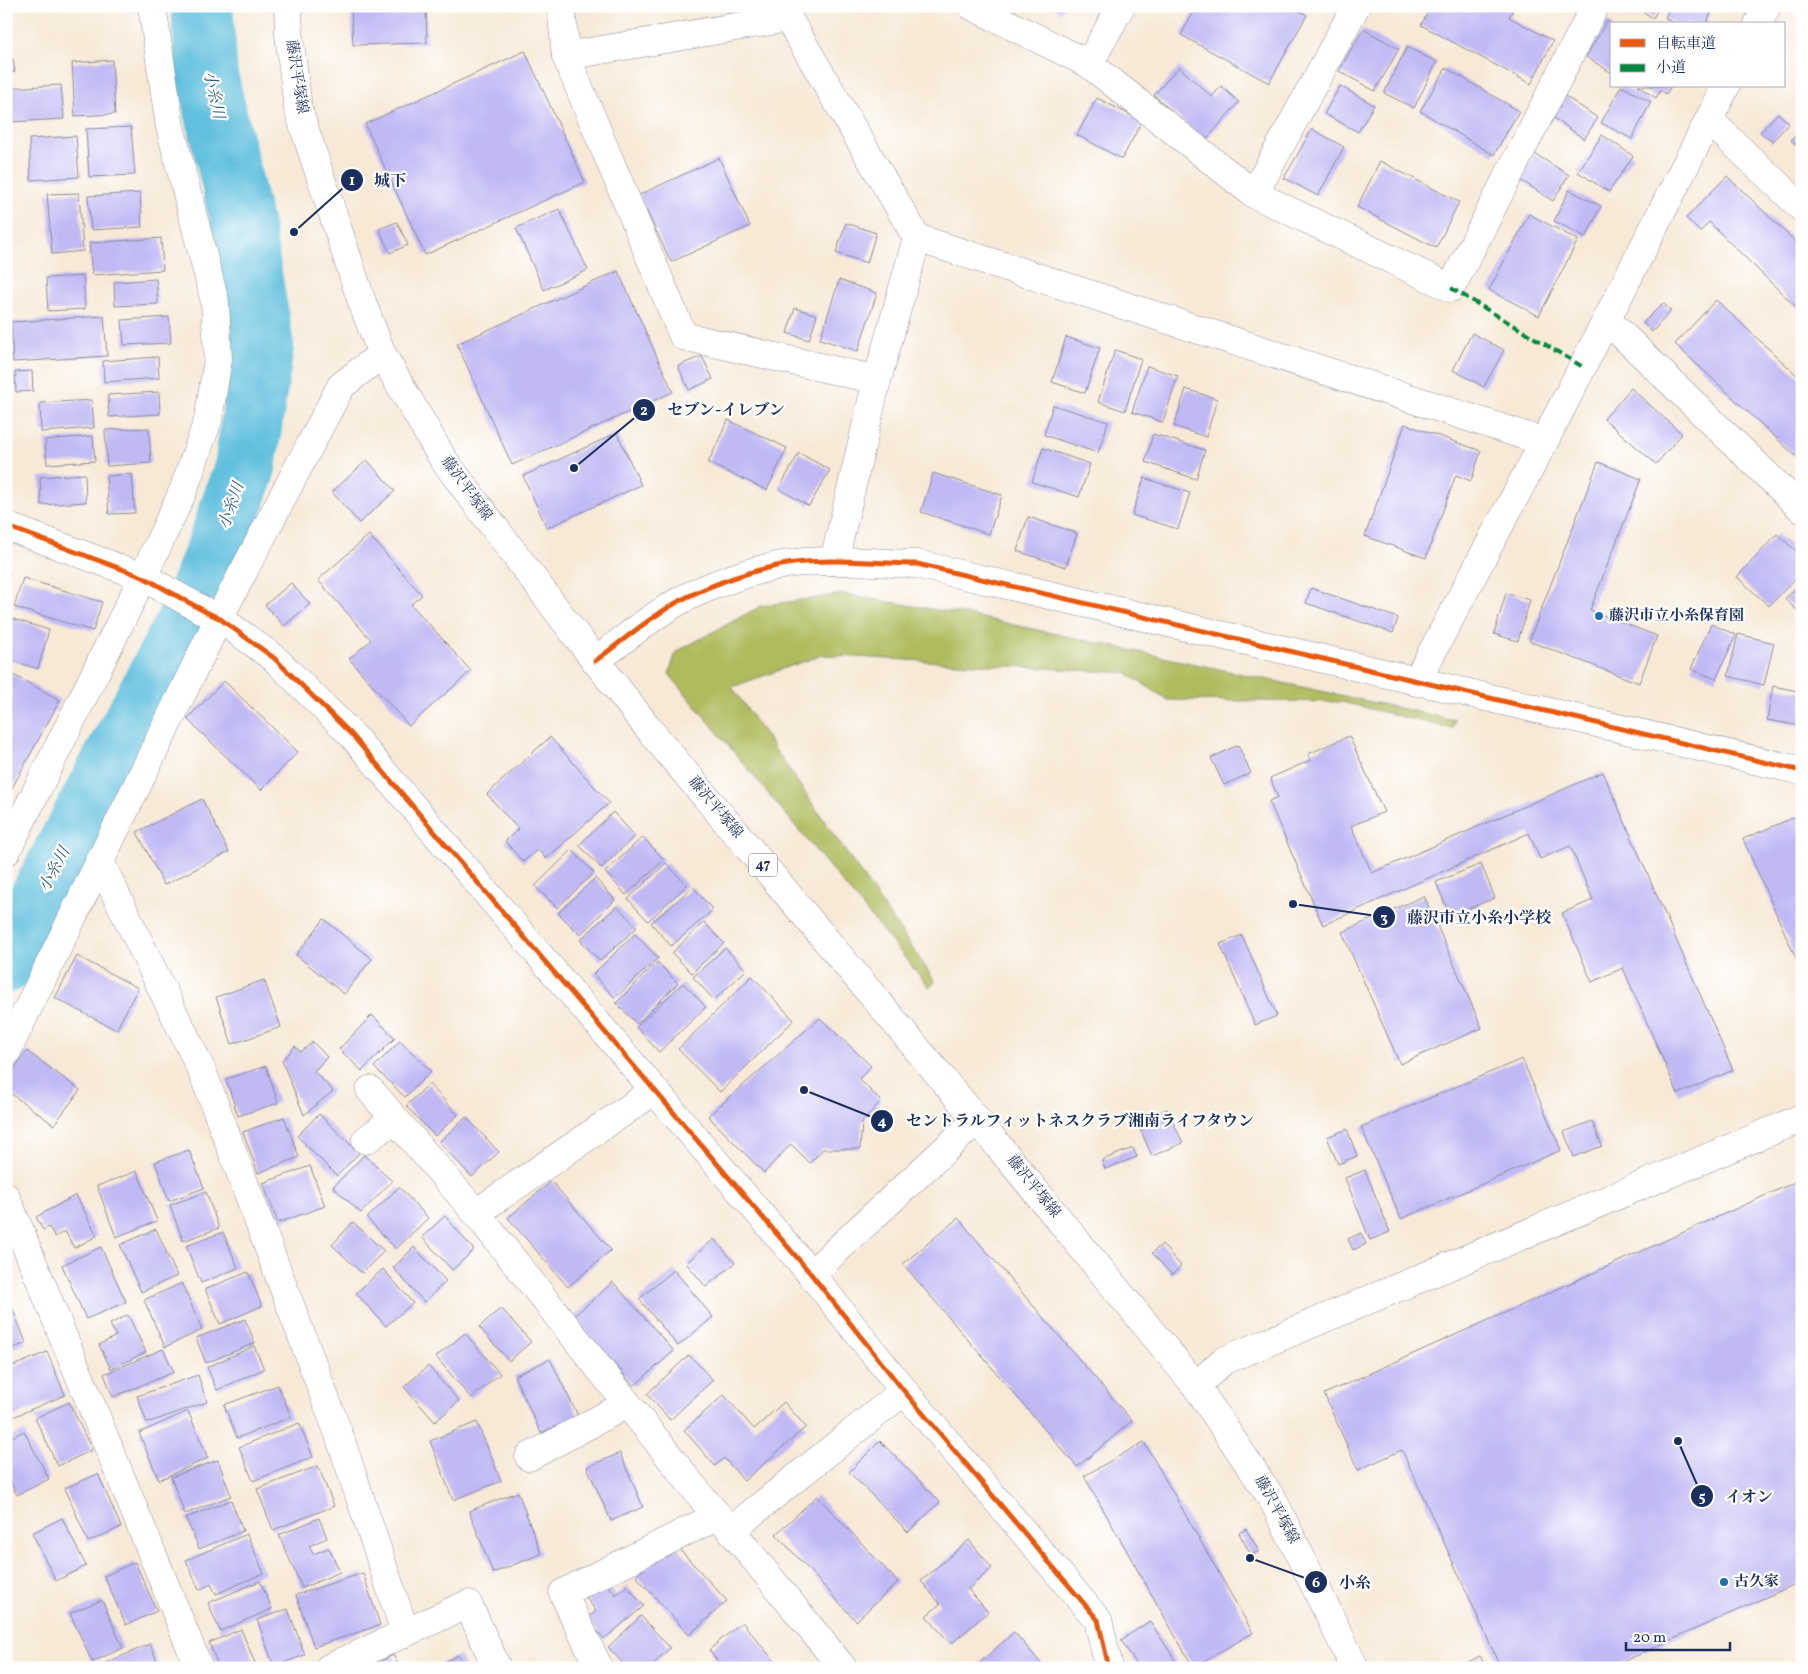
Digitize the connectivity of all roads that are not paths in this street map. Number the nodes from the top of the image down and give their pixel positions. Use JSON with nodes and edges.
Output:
{"nodes":[{"id":1,"x":152,"y":6,"type":"edge"},
{"id":2,"x":288,"y":6,"type":"edge"},
{"id":3,"x":561,"y":6,"type":"edge"},
{"id":4,"x":972,"y":6,"type":"edge"},
{"id":5,"x":1121,"y":6,"type":"edge"},
{"id":6,"x":1356,"y":6,"type":"edge"},
{"id":7,"x":1596,"y":6,"type":"edge"},
{"id":8,"x":1767,"y":6,"type":"edge"},
{"id":9,"x":788,"y":12,"type":"edge"},
{"id":10,"x":1759,"y":22,"type":"edge"},
{"id":11,"x":566,"y":56,"type":"junction"},
{"id":12,"x":1089,"y":64,"type":"junction"},
{"id":13,"x":1725,"y":88,"type":"edge"},
{"id":14,"x":1709,"y":120,"type":"junction"},
{"id":15,"x":1254,"y":194,"type":"junction"},
{"id":16,"x":1802,"y":208,"type":"edge"},
{"id":17,"x":917,"y":238,"type":"junction"},
{"id":18,"x":1607,"y":320,"type":"junction"},
{"id":19,"x":382,"y":354,"type":"junction"},
{"id":20,"x":877,"y":380,"type":"junction"},
{"id":21,"x":1544,"y":442,"type":"junction"},
{"id":22,"x":1802,"y":509,"type":"edge"},
{"id":23,"x":6,"y":526,"type":"edge"},
{"id":24,"x":834,"y":561,"type":"junction"},
{"id":25,"x":155,"y":583,"type":"junction"},
{"id":26,"x":212,"y":615,"type":"junction"},
{"id":27,"x":595,"y":661,"type":"junction"},
{"id":28,"x":1416,"y":682,"type":"junction"},
{"id":29,"x":1802,"y":771,"type":"edge"},
{"id":30,"x":6,"y":852,"type":"edge"},
{"id":31,"x":100,"y":860,"type":"junction"},
{"id":32,"x":8,"y":1045,"type":"edge"},
{"id":33,"x":370,"y":1090,"type":"dead end"},
{"id":34,"x":654,"y":1091,"type":"junction"},
{"id":35,"x":1802,"y":1118,"type":"edge"},
{"id":36,"x":394,"y":1119,"type":"junction"},
{"id":37,"x":977,"y":1120,"type":"junction"},
{"id":38,"x":366,"y":1140,"type":"dead end"},
{"id":39,"x":6,"y":1196,"type":"edge"},
{"id":40,"x":476,"y":1213,"type":"junction"},
{"id":41,"x":811,"y":1274,"type":"junction"},
{"id":42,"x":1196,"y":1386,"type":"junction"},
{"id":43,"x":904,"y":1391,"type":"junction"},
{"id":44,"x":627,"y":1404,"type":"junction"},
{"id":45,"x":529,"y":1457,"type":"dead end"},
{"id":46,"x":724,"y":1523,"type":"junction"},
{"id":47,"x":405,"y":1632,"type":"junction"},
{"id":48,"x":198,"y":1668,"type":"edge"},
{"id":49,"x":329,"y":1668,"type":"edge"},
{"id":50,"x":497,"y":1668,"type":"edge"},
{"id":51,"x":599,"y":1668,"type":"edge"},
{"id":52,"x":843,"y":1668,"type":"edge"},
{"id":53,"x":1109,"y":1668,"type":"edge"},
{"id":54,"x":1355,"y":1668,"type":"edge"}],
"edges":[{"from":1,"to":25,"type":"street"},
{"from":2,"to":19,"type":"street","name":"藤沢平塚線","number":"47"},
{"from":3,"to":11,"type":"street"},
{"from":4,"to":12,"type":"street"},
{"from":5,"to":12,"type":"street"},
{"from":6,"to":15,"type":"street"},
{"from":7,"to":15,"type":"street"},
{"from":8,"to":10,"type":"street"},
{"from":9,"to":11,"type":"street"},
{"from":9,"to":17,"type":"street"},
{"from":11,"to":20,"type":"street"},
{"from":12,"to":15,"type":"street"},
{"from":13,"to":14,"type":"street"},
{"from":14,"to":16,"type":"street"},
{"from":14,"to":18,"type":"street"},
{"from":17,"to":20,"type":"street"},
{"from":17,"to":21,"type":"street"},
{"from":18,"to":21,"type":"street"},
{"from":18,"to":22,"type":"street"},
{"from":19,"to":26,"type":"street"},
{"from":19,"to":27,"type":"street","name":"藤沢平塚線","number":"47"},
{"from":20,"to":24,"type":"street"},
{"from":21,"to":28,"type":"street"},
{"from":23,"to":25,"type":"street"},
{"from":24,"to":27,"type":"street"},
{"from":24,"to":28,"type":"street"},
{"from":25,"to":26,"type":"street"},
{"from":25,"to":30,"type":"street"},
{"from":26,"to":31,"type":"street"},
{"from":26,"to":34,"type":"street"},
{"from":27,"to":37,"type":"street","name":"藤沢平塚線","number":"47"},
{"from":28,"to":29,"type":"street"},
{"from":31,"to":32,"type":"street"},
{"from":31,"to":47,"type":"street"},
{"from":33,"to":36,"type":"street"},
{"from":34,"to":40,"type":"street"},
{"from":34,"to":41,"type":"street"},
{"from":35,"to":42,"type":"street"},
{"from":36,"to":38,"type":"street"},
{"from":36,"to":40,"type":"street"},
{"from":37,"to":41,"type":"street"},
{"from":37,"to":42,"type":"street","name":"藤沢平塚線","number":"47"},
{"from":39,"to":48,"type":"street"},
{"from":40,"to":44,"type":"street"},
{"from":41,"to":43,"type":"street"},
{"from":42,"to":54,"type":"street","name":"藤沢平塚線","number":"47"},
{"from":43,"to":46,"type":"street"},
{"from":43,"to":53,"type":"street"},
{"from":44,"to":45,"type":"street"},
{"from":44,"to":46,"type":"street"},
{"from":46,"to":51,"type":"street"},
{"from":46,"to":52,"type":"street"},
{"from":47,"to":49,"type":"street"},
{"from":47,"to":50,"type":"street"}]}
